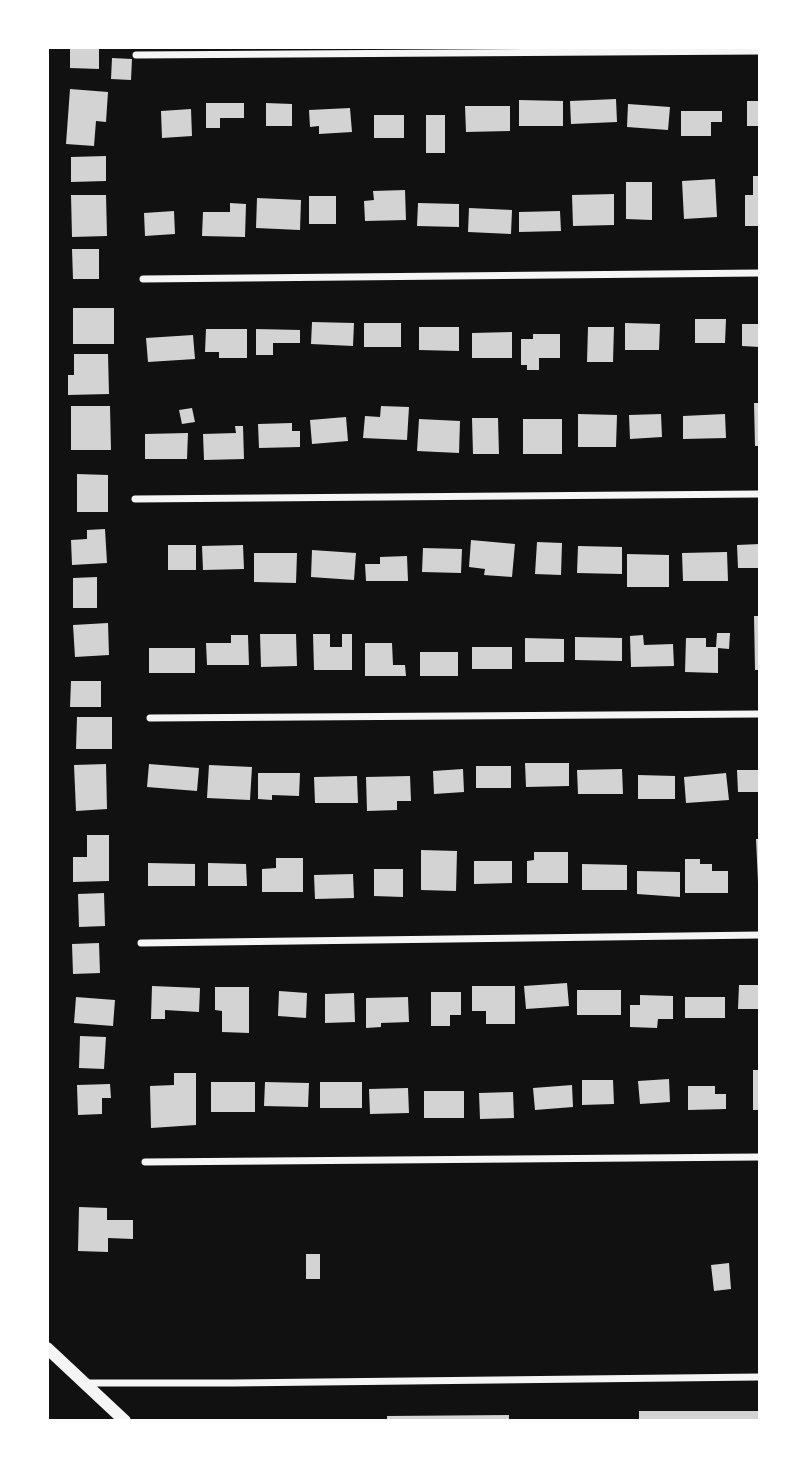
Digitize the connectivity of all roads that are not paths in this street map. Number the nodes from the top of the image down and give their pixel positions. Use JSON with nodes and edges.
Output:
{"nodes":[{"id":1,"x":760,"y":51,"type":"edge"},
{"id":2,"x":136,"y":55,"type":"dead end"},
{"id":3,"x":760,"y":273,"type":"edge"},
{"id":4,"x":143,"y":279,"type":"dead end"},
{"id":5,"x":760,"y":494,"type":"edge"},
{"id":6,"x":135,"y":499,"type":"dead end"},
{"id":7,"x":760,"y":715,"type":"edge"},
{"id":8,"x":150,"y":718,"type":"dead end"},
{"id":9,"x":760,"y":935,"type":"edge"},
{"id":10,"x":141,"y":943,"type":"dead end"},
{"id":11,"x":760,"y":1157,"type":"edge"},
{"id":12,"x":145,"y":1162,"type":"dead end"},
{"id":13,"x":47,"y":1348,"type":"edge"},
{"id":14,"x":760,"y":1377,"type":"edge"},
{"id":15,"x":86,"y":1383,"type":"junction"},
{"id":16,"x":125,"y":1421,"type":"edge"}],
"edges":[{"from":1,"to":2,"type":"street"},
{"from":3,"to":4,"type":"street"},
{"from":5,"to":6,"type":"street"},
{"from":7,"to":8,"type":"street"},
{"from":9,"to":10,"type":"street"},
{"from":11,"to":12,"type":"street"},
{"from":13,"to":15,"type":"street"},
{"from":14,"to":15,"type":"street"},
{"from":15,"to":16,"type":"street"}]}
